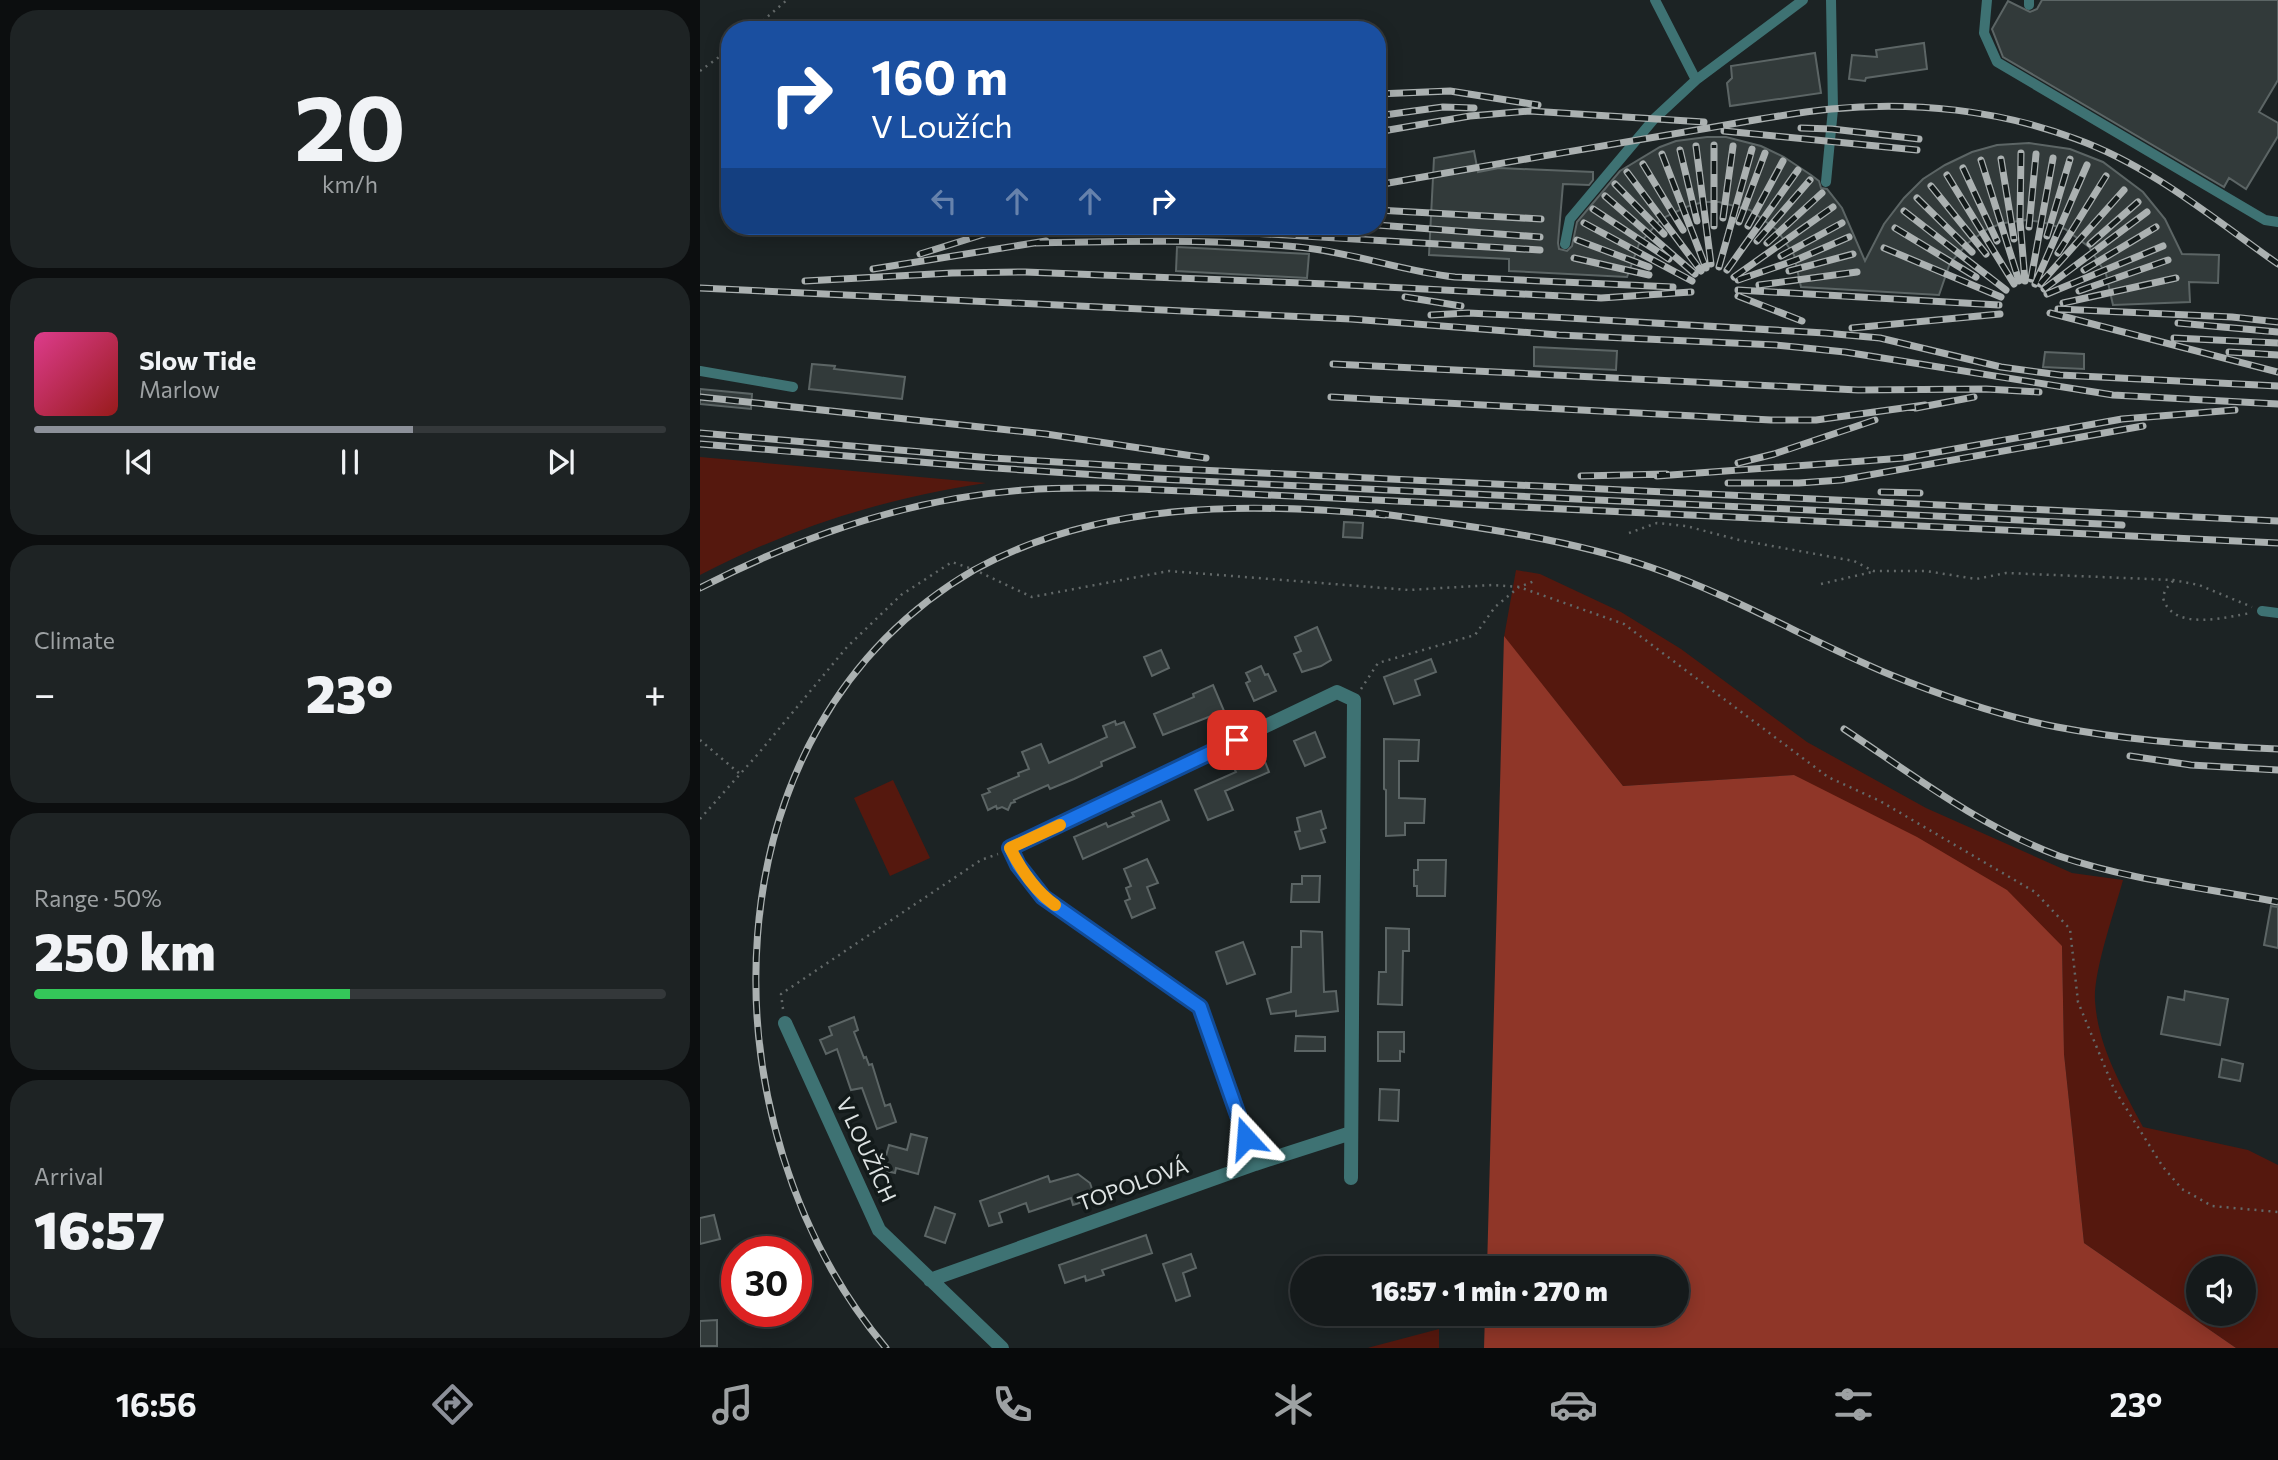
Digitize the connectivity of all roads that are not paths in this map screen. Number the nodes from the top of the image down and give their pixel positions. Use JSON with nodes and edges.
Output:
{"nodes":[{"id":1,"x":1655,"y":0,"type":"edge"},
{"id":2,"x":1803,"y":0,"type":"edge"},
{"id":3,"x":1831,"y":0,"type":"edge"},
{"id":4,"x":1987,"y":0,"type":"edge"},
{"id":5,"x":1696,"y":80,"type":"junction"},
{"id":6,"x":1826,"y":182,"type":"dead end"},
{"id":7,"x":2277,"y":219,"type":"edge"},
{"id":8,"x":1565,"y":244,"type":"dead end"},
{"id":9,"x":700,"y":371,"type":"edge"},
{"id":10,"x":793,"y":387,"type":"dead end"},
{"id":11,"x":2262,"y":611,"type":"road end"},
{"id":12,"x":2278,"y":612,"type":"edge"},
{"id":13,"x":785,"y":1023,"type":"road end"},
{"id":14,"x":1350,"y":1133,"type":"junction"},
{"id":15,"x":1255,"y":1164,"type":"junction"},
{"id":16,"x":1351,"y":1178,"type":"dead end"},
{"id":17,"x":930,"y":1280,"type":"junction"},
{"id":18,"x":1002,"y":1348,"type":"edge"}],
"edges":[{"from":1,"to":5,"type":"lane"},
{"from":2,"to":5,"type":"lane"},
{"from":3,"to":6,"type":"lane"},
{"from":4,"to":7,"type":"lane"},
{"from":5,"to":8,"type":"lane"},
{"from":9,"to":10,"type":"lane"},
{"from":11,"to":12,"type":"lane"},
{"from":13,"to":17,"type":"street","name":"V LOUŽÍCH"},
{"from":14,"to":15,"type":"street","name":"TOPOLOVÁ"},
{"from":14,"to":15,"type":"street"},
{"from":14,"to":16,"type":"street"},
{"from":15,"to":17,"type":"street","name":"TOPOLOVÁ"},
{"from":17,"to":18,"type":"street","name":"V LOUŽÍCH"}]}
